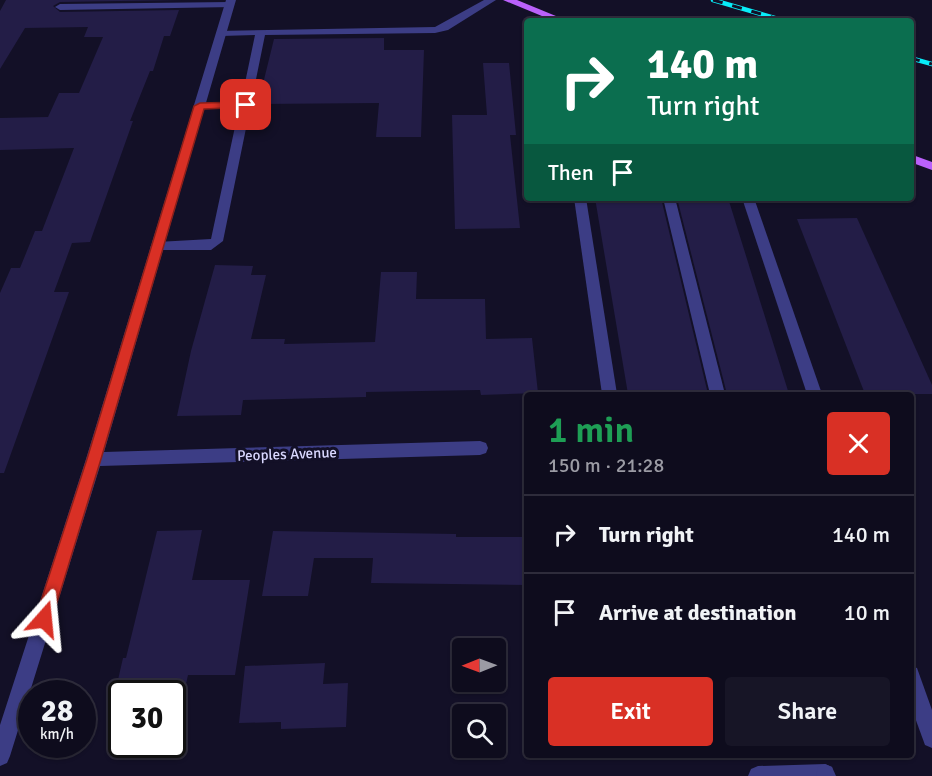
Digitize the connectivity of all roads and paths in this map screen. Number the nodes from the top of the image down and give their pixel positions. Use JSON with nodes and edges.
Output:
{"nodes":[{"id":1,"x":491,"y":0,"type":"edge"},
{"id":2,"x":508,"y":0,"type":"edge"},
{"id":3,"x":230,"y":2,"type":"edge"},
{"id":4,"x":60,"y":7,"type":"dead end"},
{"id":5,"x":555,"y":18,"type":"edge"},
{"id":6,"x":261,"y":32,"type":"junction"},
{"id":7,"x":221,"y":33,"type":"junction"},
{"id":8,"x":246,"y":105,"type":"junction"},
{"id":9,"x":200,"y":106,"type":"junction"},
{"id":10,"x":914,"y":159,"type":"edge"},
{"id":11,"x":932,"y":166,"type":"edge"},
{"id":12,"x":580,"y":201,"type":"edge"},
{"id":13,"x":670,"y":201,"type":"edge"},
{"id":14,"x":749,"y":201,"type":"edge"},
{"id":15,"x":157,"y":247,"type":"junction"},
{"id":16,"x":610,"y":392,"type":"edge"},
{"id":17,"x":718,"y":392,"type":"edge"},
{"id":18,"x":814,"y":392,"type":"edge"},
{"id":19,"x":480,"y":448,"type":"dead end"},
{"id":20,"x":94,"y":459,"type":"junction"},
{"id":21,"x":914,"y":686,"type":"edge"},
{"id":22,"x":932,"y":738,"type":"edge"},
{"id":23,"x":0,"y":756,"type":"edge"},
{"id":24,"x":826,"y":775,"type":"edge"},
{"id":25,"x":758,"y":776,"type":"edge"}],
"edges":[{"from":1,"to":6,"type":"street"},
{"from":2,"to":5,"type":"main road"},
{"from":3,"to":4,"type":"street"},
{"from":3,"to":7,"type":"street"},
{"from":6,"to":7,"type":"street"},
{"from":6,"to":8,"type":"street"},
{"from":7,"to":9,"type":"street"},
{"from":8,"to":9,"type":"street"},
{"from":8,"to":15,"type":"street"},
{"from":9,"to":15,"type":"street"},
{"from":10,"to":11,"type":"main road"},
{"from":12,"to":16,"type":"street"},
{"from":13,"to":17,"type":"street"},
{"from":14,"to":18,"type":"street"},
{"from":15,"to":20,"type":"street"},
{"from":19,"to":20,"type":"street","name":"Peoples Avenue"},
{"from":20,"to":23,"type":"street"},
{"from":21,"to":22,"type":"street"},
{"from":24,"to":25,"type":"street"}]}
